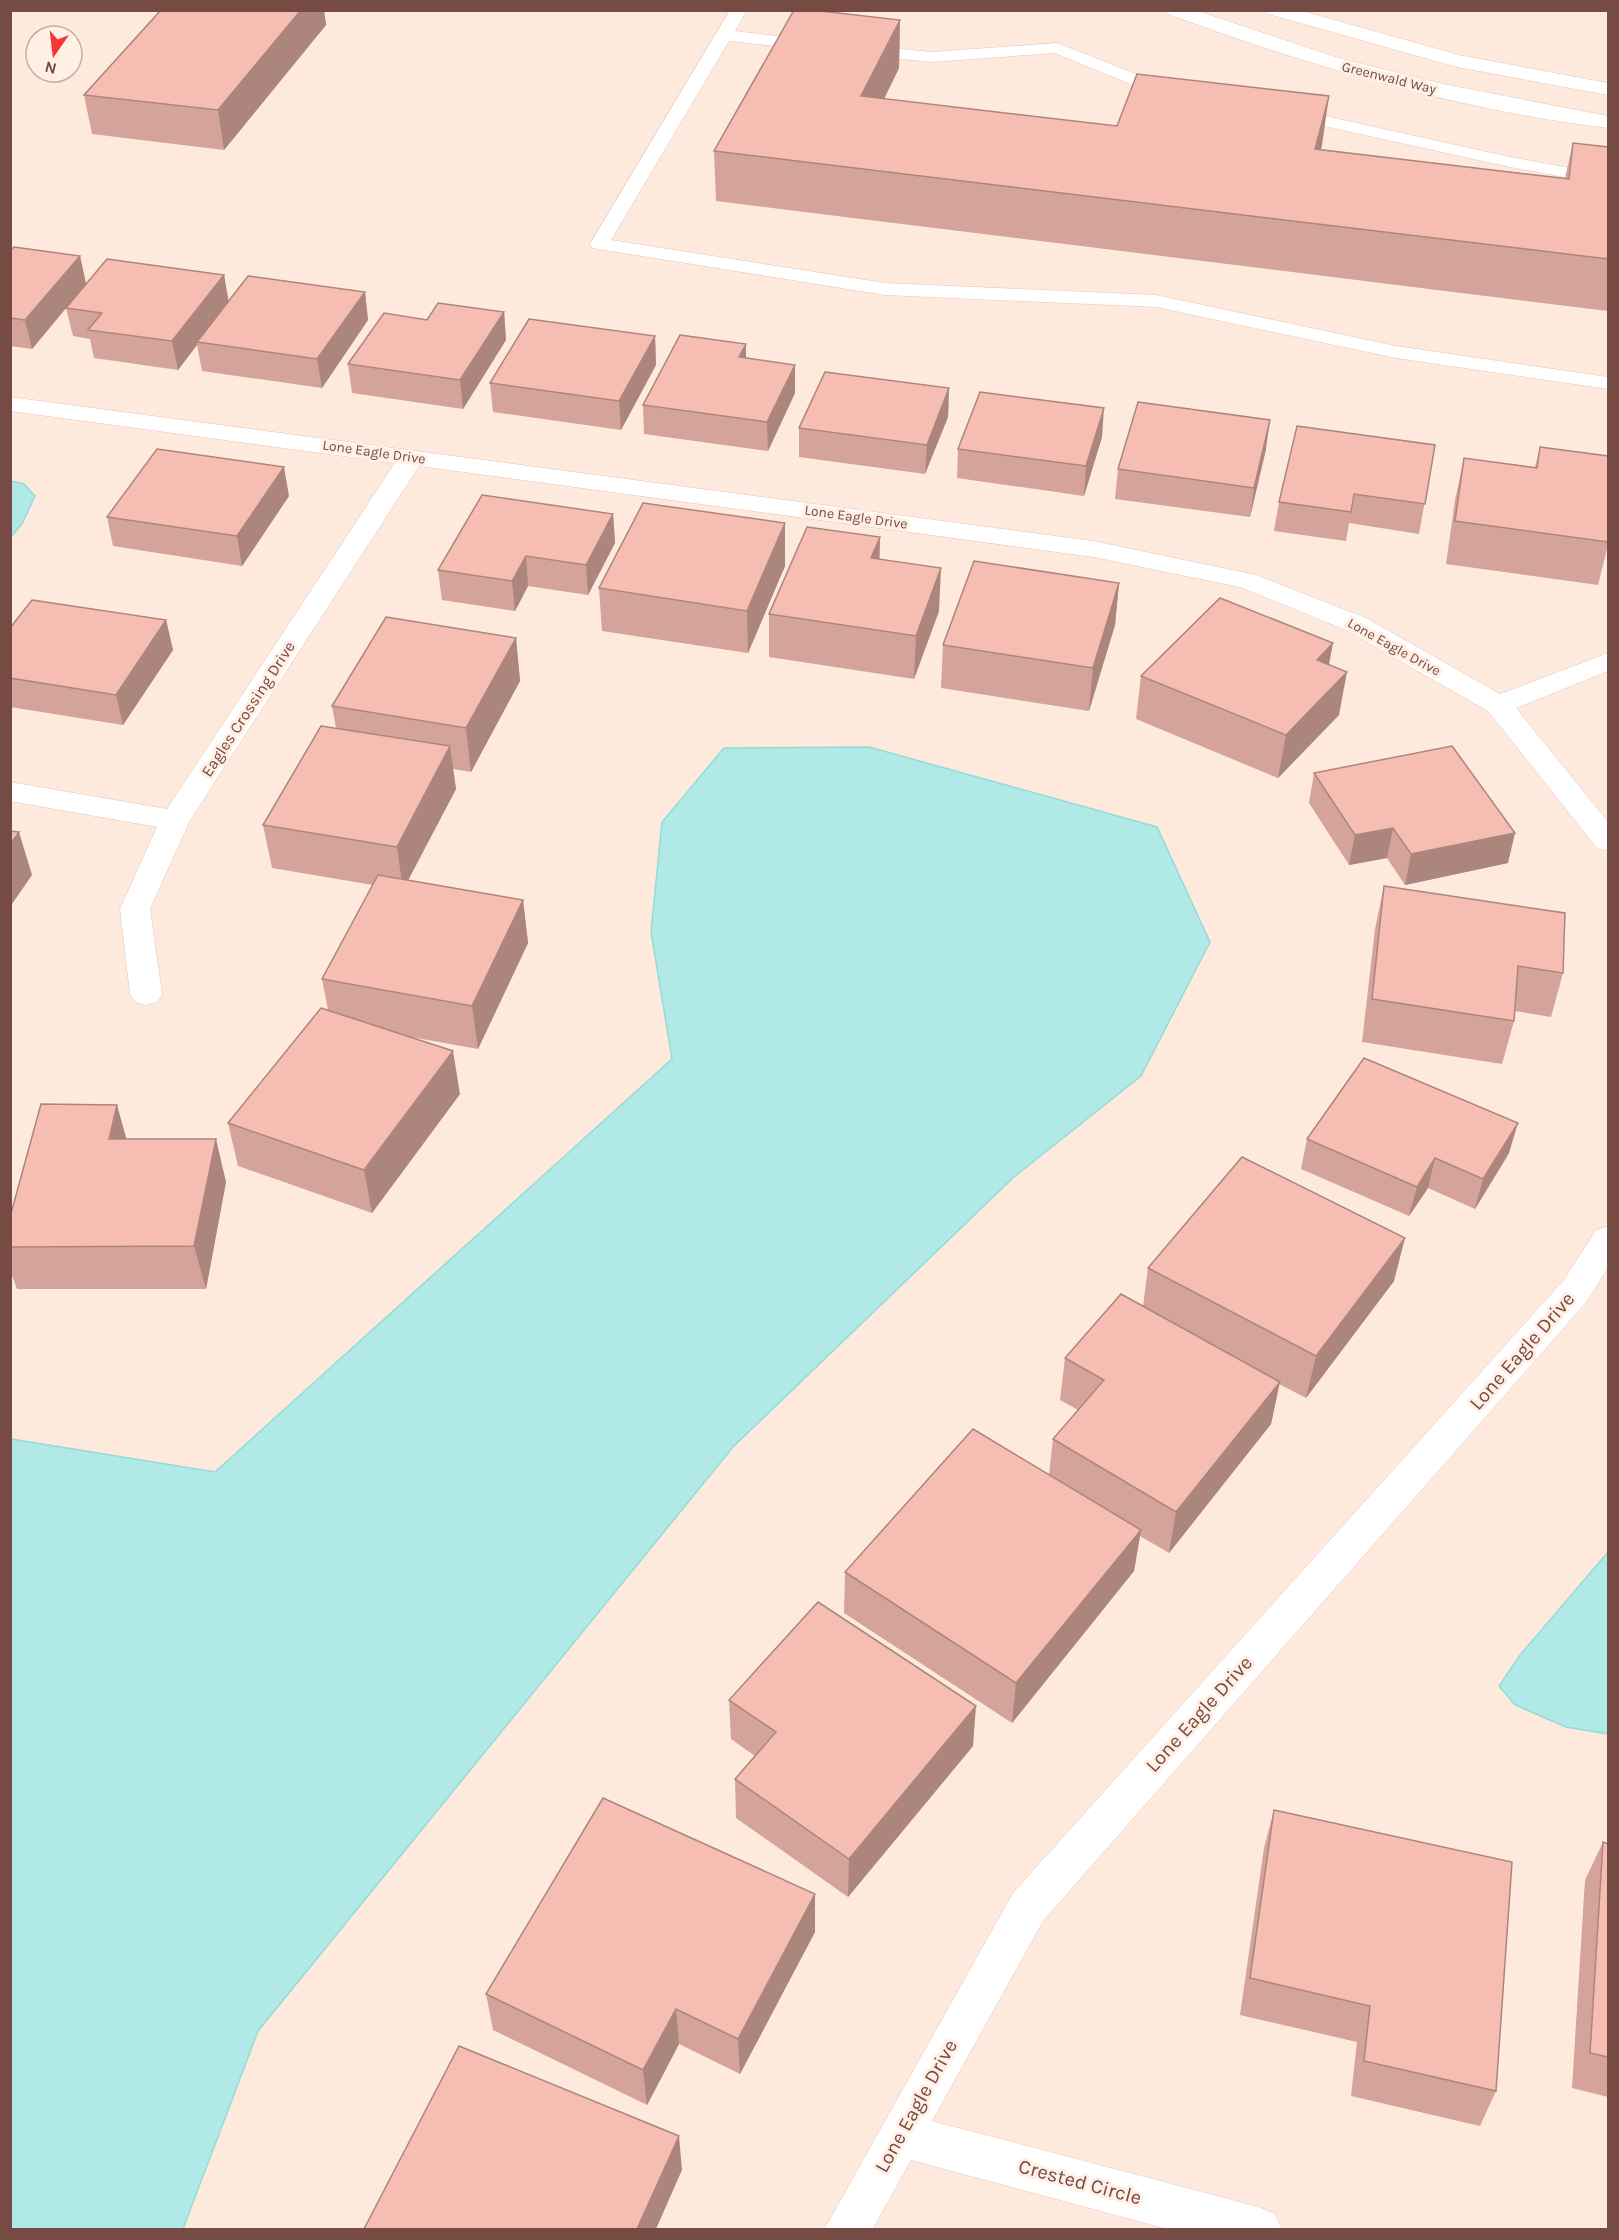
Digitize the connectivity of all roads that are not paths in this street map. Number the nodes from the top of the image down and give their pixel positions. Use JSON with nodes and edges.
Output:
{"nodes":[{"id":1,"x":739,"y":10,"type":"edge"},
{"id":2,"x":1175,"y":10,"type":"edge"},
{"id":3,"x":1275,"y":10,"type":"edge"},
{"id":4,"x":724,"y":35,"type":"junction"},
{"id":5,"x":828,"y":46,"type":"edge"},
{"id":6,"x":851,"y":49,"type":"edge"},
{"id":7,"x":1608,"y":89,"type":"edge"},
{"id":8,"x":1180,"y":95,"type":"edge"},
{"id":9,"x":1272,"y":110,"type":"edge"},
{"id":10,"x":1608,"y":122,"type":"edge"},
{"id":11,"x":1608,"y":180,"type":"edge"},
{"id":12,"x":1608,"y":383,"type":"edge"},
{"id":13,"x":10,"y":404,"type":"edge"},
{"id":14,"x":412,"y":457,"type":"junction"},
{"id":15,"x":1608,"y":661,"type":"edge"},
{"id":16,"x":1498,"y":705,"type":"junction"},
{"id":17,"x":10,"y":790,"type":"edge"},
{"id":18,"x":175,"y":820,"type":"junction"},
{"id":19,"x":1608,"y":841,"type":"edge"},
{"id":20,"x":146,"y":994,"type":"dead end"},
{"id":21,"x":1608,"y":1239,"type":"edge"},
{"id":22,"x":900,"y":2134,"type":"junction"},
{"id":23,"x":847,"y":2229,"type":"edge"},
{"id":24,"x":1259,"y":2229,"type":"edge"}],
"edges":[{"from":1,"to":4,"type":"lane"},
{"from":2,"to":10,"type":"street","name":"Greenwald Way"},
{"from":3,"to":7,"type":"street","name":"Greenwald Way"},
{"from":4,"to":5,"type":"lane"},
{"from":4,"to":12,"type":"lane"},
{"from":6,"to":8,"type":"lane"},
{"from":9,"to":11,"type":"lane"},
{"from":13,"to":14,"type":"street","name":"Lone Eagle Drive"},
{"from":14,"to":16,"type":"street","name":"Lone Eagle Drive"},
{"from":14,"to":18,"type":"street","name":"Eagles Crossing Drive"},
{"from":15,"to":16,"type":"street"},
{"from":16,"to":19,"type":"street","name":"Lone Eagle Drive"},
{"from":17,"to":18,"type":"street"},
{"from":18,"to":20,"type":"street","name":"Eagles Crossing Drive"},
{"from":21,"to":22,"type":"street","name":"Lone Eagle Drive"},
{"from":22,"to":23,"type":"street","name":"Lone Eagle Drive"},
{"from":22,"to":24,"type":"street","name":"Crested Circle"}]}
